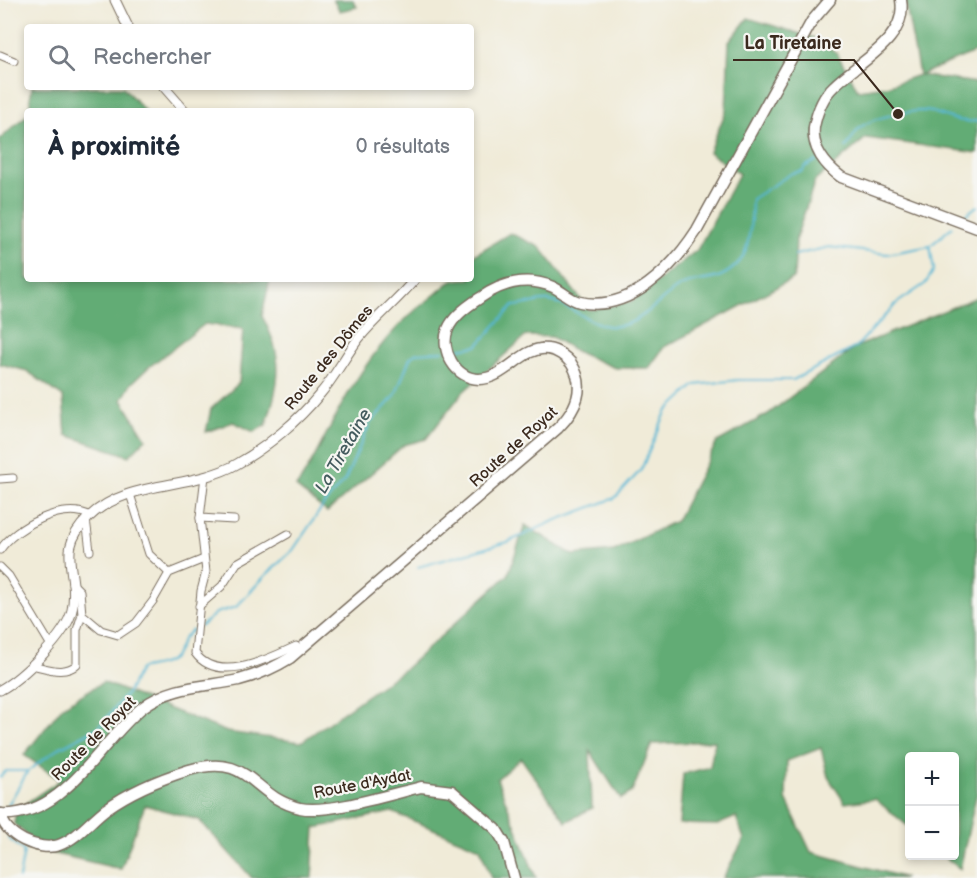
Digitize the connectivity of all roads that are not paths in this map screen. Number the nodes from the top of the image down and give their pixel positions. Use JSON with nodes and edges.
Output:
{"nodes":[{"id":1,"x":115,"y":0,"type":"edge"},
{"id":2,"x":830,"y":0,"type":"edge"},
{"id":3,"x":901,"y":0,"type":"edge"},
{"id":4,"x":127,"y":24,"type":"edge"},
{"id":5,"x":0,"y":55,"type":"edge"},
{"id":6,"x":14,"y":61,"type":"dead end"},
{"id":7,"x":167,"y":90,"type":"edge"},
{"id":8,"x":182,"y":108,"type":"edge"},
{"id":9,"x":977,"y":228,"type":"edge"},
{"id":10,"x":413,"y":282,"type":"edge"},
{"id":11,"x":205,"y":476,"type":"junction"},
{"id":12,"x":13,"y":478,"type":"dead end"},
{"id":13,"x":0,"y":479,"type":"edge"},
{"id":14,"x":130,"y":494,"type":"junction"},
{"id":15,"x":88,"y":517,"type":"junction"},
{"id":16,"x":200,"y":518,"type":"junction"},
{"id":17,"x":234,"y":520,"type":"dead end"},
{"id":18,"x":288,"y":534,"type":"dead end"},
{"id":19,"x":0,"y":550,"type":"edge"},
{"id":20,"x":90,"y":551,"type":"dead end"},
{"id":21,"x":204,"y":559,"type":"junction"},
{"id":22,"x":0,"y":567,"type":"edge"},
{"id":23,"x":169,"y":573,"type":"junction"},
{"id":24,"x":72,"y":583,"type":"junction"},
{"id":25,"x":199,"y":606,"type":"junction"},
{"id":26,"x":82,"y":614,"type":"junction"},
{"id":27,"x":50,"y":644,"type":"junction"},
{"id":28,"x":301,"y":650,"type":"junction"},
{"id":29,"x":32,"y":665,"type":"junction"},
{"id":30,"x":0,"y":690,"type":"edge"},
{"id":31,"x":1,"y":814,"type":"edge"},
{"id":32,"x":514,"y":878,"type":"edge"}],
"edges":[{"from":1,"to":4,"type":"street"},
{"from":2,"to":28,"type":"main road","name":"Route de Royat"},
{"from":3,"to":9,"type":"main road"},
{"from":5,"to":6,"type":"street"},
{"from":7,"to":8,"type":"street"},
{"from":10,"to":11,"type":"street","name":"Route des Dômes"},
{"from":11,"to":14,"type":"street","name":"Route des Dômes"},
{"from":11,"to":16,"type":"street"},
{"from":12,"to":13,"type":"street"},
{"from":14,"to":15,"type":"street","name":"Route des Dômes"},
{"from":14,"to":23,"type":"street"},
{"from":15,"to":19,"type":"street"},
{"from":15,"to":20,"type":"street"},
{"from":15,"to":24,"type":"street","name":"Route des Dômes"},
{"from":16,"to":17,"type":"street"},
{"from":16,"to":21,"type":"street"},
{"from":18,"to":25,"type":"street"},
{"from":21,"to":23,"type":"street"},
{"from":21,"to":25,"type":"street"},
{"from":22,"to":27,"type":"street"},
{"from":23,"to":26,"type":"street"},
{"from":24,"to":26,"type":"street"},
{"from":24,"to":27,"type":"street","name":"Route des Dômes"},
{"from":25,"to":28,"type":"street"},
{"from":26,"to":29,"type":"street"},
{"from":27,"to":29,"type":"street","name":"Route des Dômes"},
{"from":28,"to":31,"type":"main road","name":"Route de Royat"},
{"from":29,"to":30,"type":"street","name":"Route des Dômes"},
{"from":31,"to":32,"type":"main road","name":"Route d'Aydat"}]}
